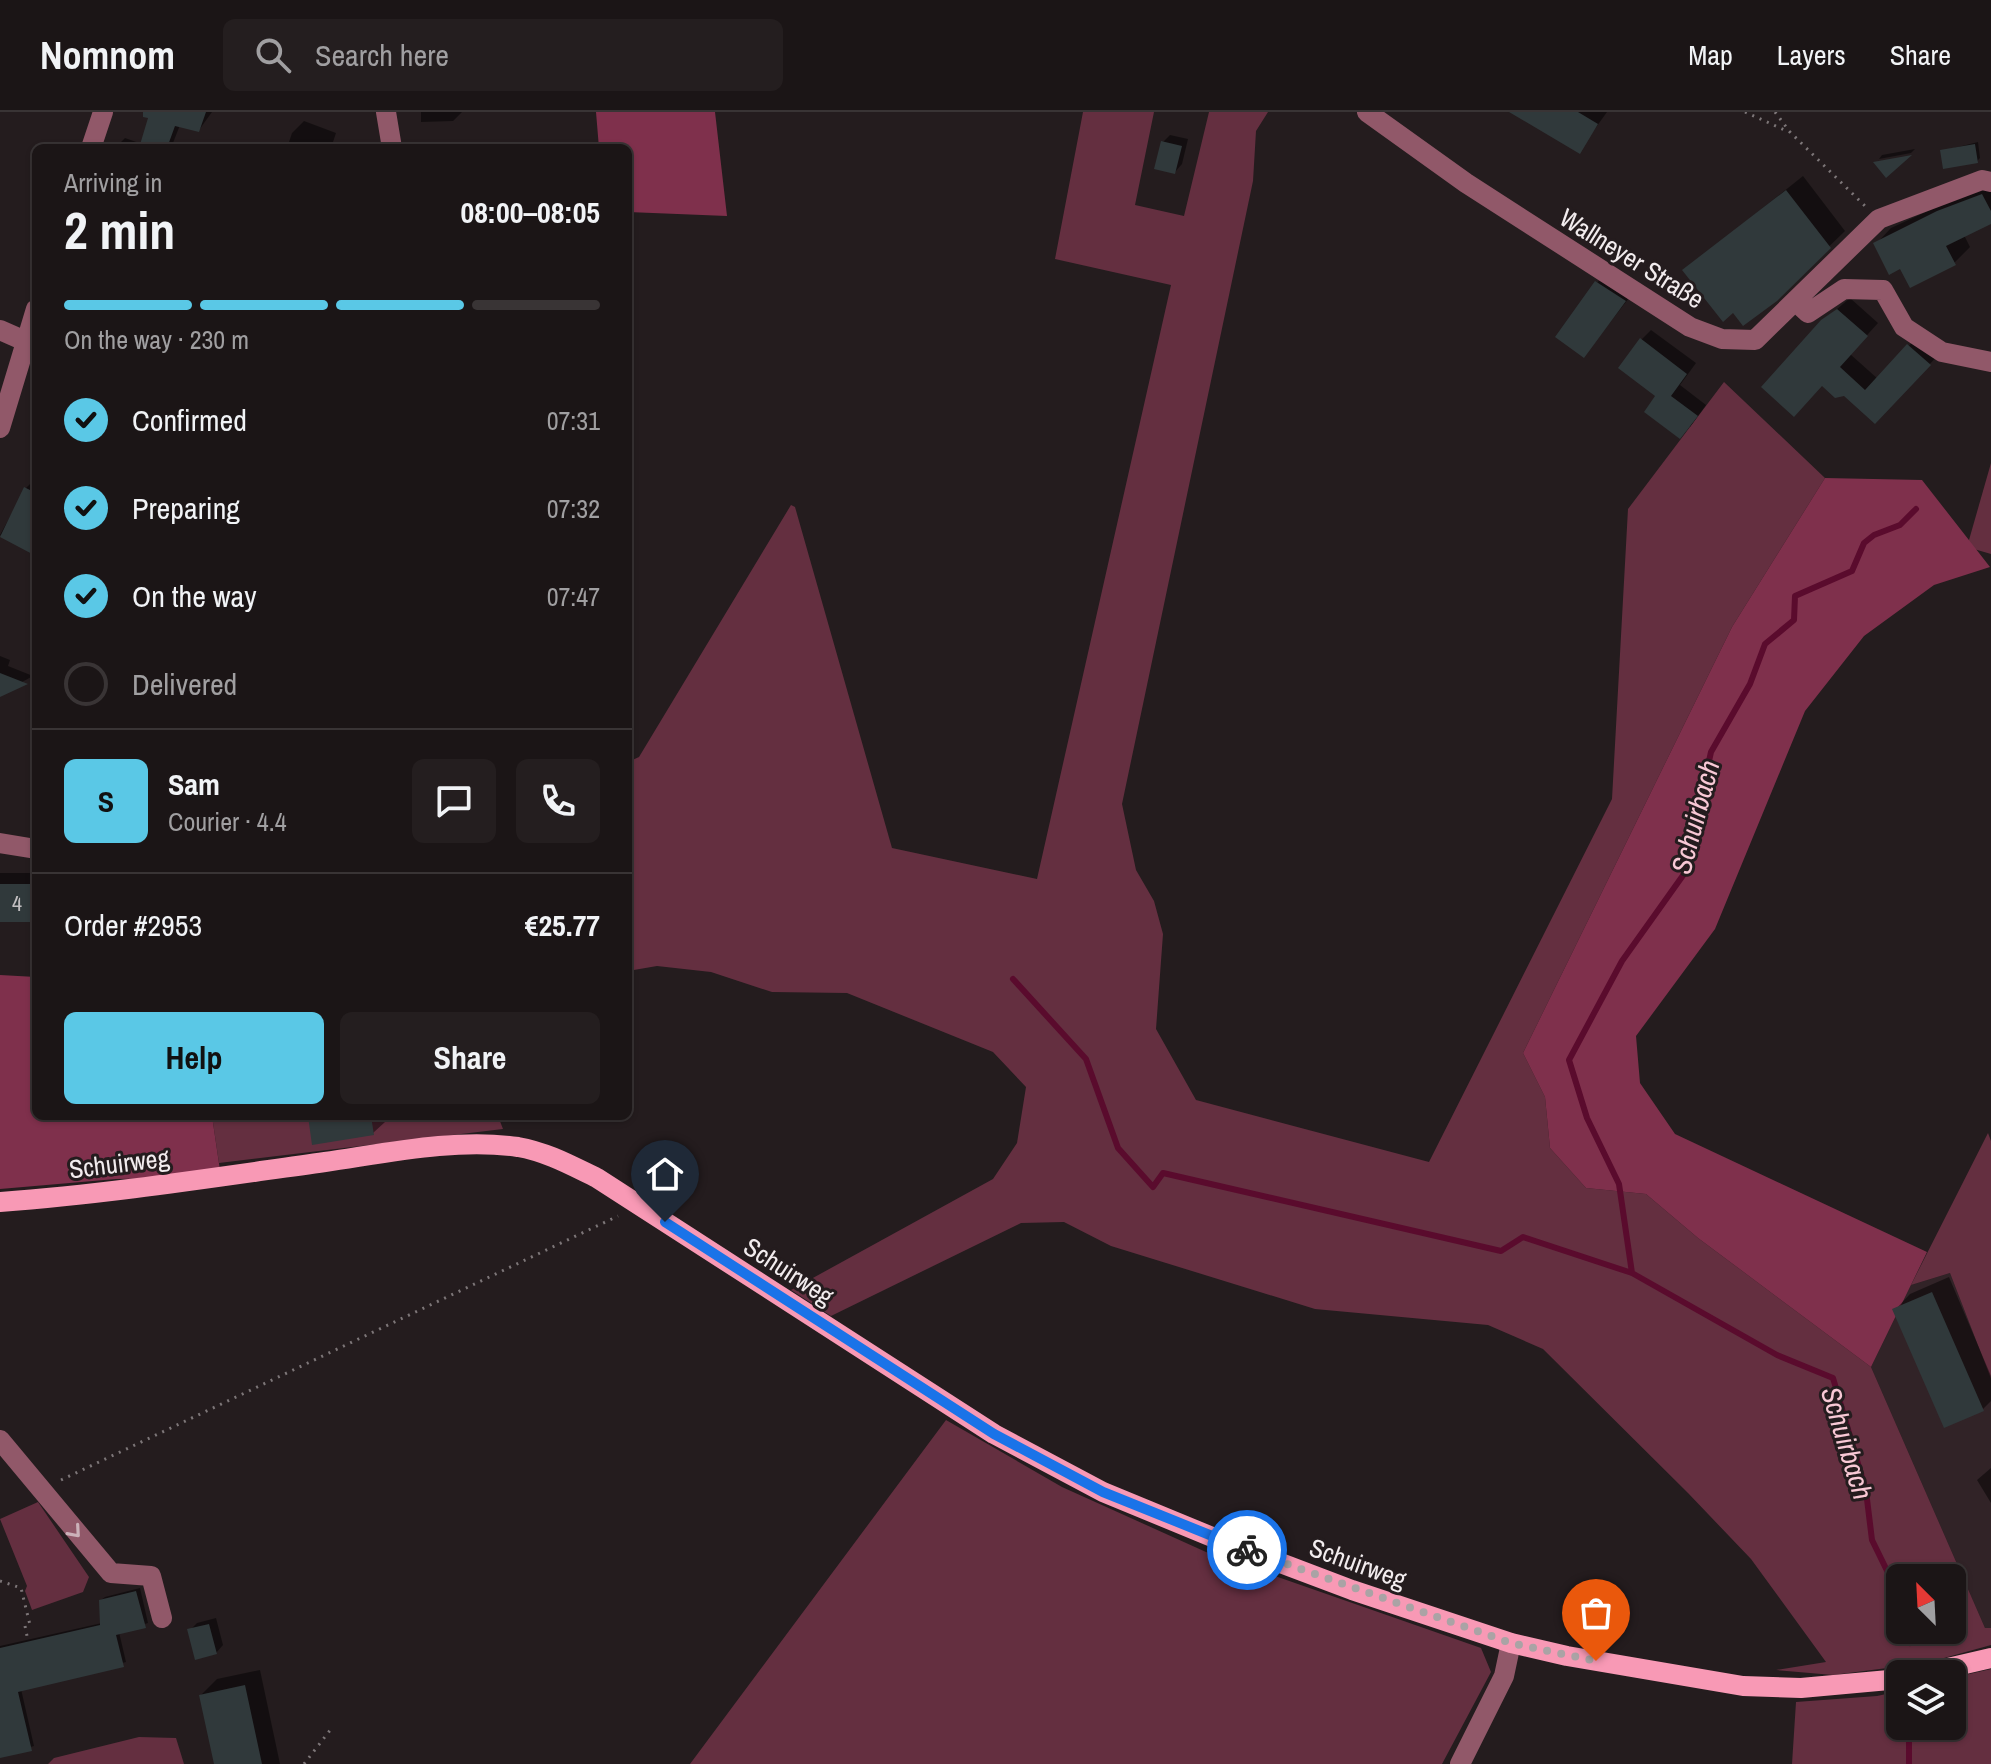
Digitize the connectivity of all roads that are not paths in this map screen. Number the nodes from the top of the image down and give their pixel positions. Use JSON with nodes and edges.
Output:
{"nodes":[{"id":1,"x":103,"y":112,"type":"edge"},
{"id":2,"x":386,"y":112,"type":"edge"},
{"id":3,"x":1367,"y":112,"type":"edge"},
{"id":4,"x":92,"y":144,"type":"edge"},
{"id":5,"x":391,"y":144,"type":"edge"},
{"id":6,"x":1991,"y":182,"type":"edge"},
{"id":7,"x":1795,"y":301,"type":"junction"},
{"id":8,"x":32,"y":321,"type":"edge"},
{"id":9,"x":0,"y":330,"type":"edge"},
{"id":10,"x":25,"y":341,"type":"junction"},
{"id":11,"x":1991,"y":362,"type":"edge"},
{"id":12,"x":0,"y":428,"type":"edge"},
{"id":13,"x":0,"y":843,"type":"edge"},
{"id":14,"x":32,"y":848,"type":"edge"},
{"id":15,"x":0,"y":1202,"type":"edge"},
{"id":16,"x":0,"y":1440,"type":"edge"},
{"id":17,"x":162,"y":1618,"type":"dead end"},
{"id":18,"x":1511,"y":1643,"type":"junction"},
{"id":19,"x":1991,"y":1658,"type":"edge"},
{"id":20,"x":1966,"y":1664,"type":"edge"},
{"id":21,"x":1886,"y":1680,"type":"edge"},
{"id":22,"x":1460,"y":1764,"type":"edge"}],
"edges":[{"from":1,"to":4,"type":"street"},
{"from":2,"to":5,"type":"street"},
{"from":3,"to":7,"type":"street","name":"Wallneyer Straße"},
{"from":6,"to":7,"type":"street","name":"Wallneyer Straße"},
{"from":7,"to":11,"type":"street"},
{"from":8,"to":10,"type":"street"},
{"from":9,"to":10,"type":"street"},
{"from":10,"to":12,"type":"street"},
{"from":13,"to":14,"type":"street"},
{"from":15,"to":18,"type":"main road","name":"Schuirweg"},
{"from":16,"to":17,"type":"street","one_way":true},
{"from":18,"to":21,"type":"main road","name":"Schuirweg"},
{"from":18,"to":22,"type":"street"},
{"from":19,"to":20,"type":"main road"}]}
